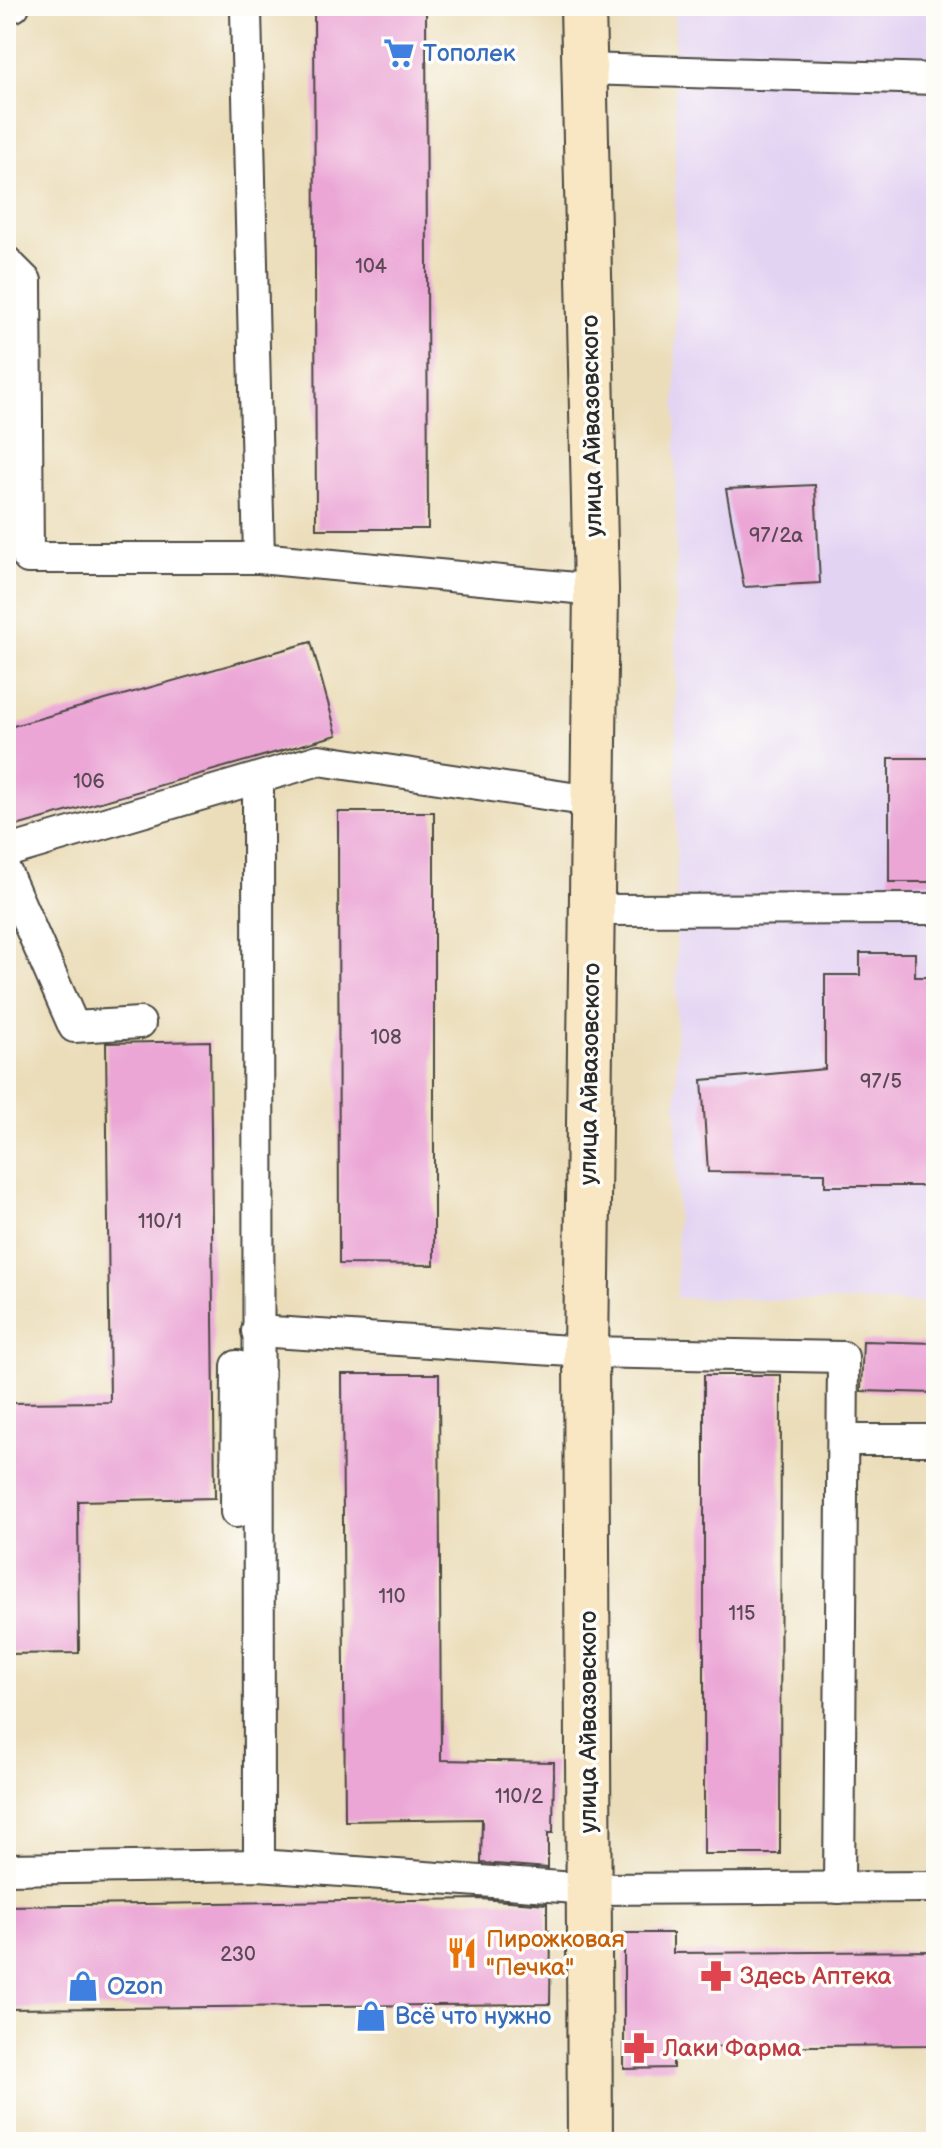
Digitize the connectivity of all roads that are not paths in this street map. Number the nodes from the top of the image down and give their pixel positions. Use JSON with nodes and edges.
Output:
{"nodes":[{"id":1,"x":14,"y":6,"type":"edge"},
{"id":2,"x":583,"y":6,"type":"edge"},
{"id":3,"x":6,"y":8,"type":"edge"},
{"id":4,"x":246,"y":11,"type":"dead end"},
{"id":5,"x":583,"y":69,"type":"junction"},
{"id":6,"x":936,"y":79,"type":"edge"},
{"id":7,"x":6,"y":261,"type":"edge"},
{"id":8,"x":259,"y":558,"type":"junction"},
{"id":9,"x":596,"y":590,"type":"junction"},
{"id":10,"x":258,"y":780,"type":"junction"},
{"id":11,"x":591,"y":801,"type":"junction"},
{"id":12,"x":6,"y":852,"type":"edge"},
{"id":13,"x":6,"y":872,"type":"edge"},
{"id":14,"x":936,"y":909,"type":"edge"},
{"id":15,"x":593,"y":910,"type":"junction"},
{"id":16,"x":140,"y":1023,"type":"dead end"},
{"id":17,"x":238,"y":1202,"type":"dead end"},
{"id":18,"x":257,"y":1331,"type":"junction"},
{"id":19,"x":586,"y":1352,"type":"junction"},
{"id":20,"x":845,"y":1440,"type":"junction"},
{"id":21,"x":936,"y":1440,"type":"edge"},
{"id":22,"x":236,"y":1512,"type":"dead end"},
{"id":23,"x":259,"y":1865,"type":"junction"},
{"id":24,"x":6,"y":1869,"type":"edge"},
{"id":25,"x":936,"y":1887,"type":"edge"},
{"id":26,"x":839,"y":1888,"type":"junction"},
{"id":27,"x":589,"y":1889,"type":"junction"},
{"id":28,"x":590,"y":2142,"type":"edge"}],
"edges":[{"from":1,"to":3,"type":"lane"},
{"from":2,"to":5,"type":"street","name":"улица Айвазовского"},
{"from":4,"to":8,"type":"lane"},
{"from":5,"to":6,"type":"lane"},
{"from":5,"to":9,"type":"street","name":"улица Айвазовского"},
{"from":7,"to":8,"type":"lane"},
{"from":8,"to":9,"type":"lane"},
{"from":9,"to":11,"type":"street","name":"улица Айвазовского"},
{"from":10,"to":11,"type":"lane"},
{"from":10,"to":12,"type":"lane"},
{"from":10,"to":18,"type":"lane"},
{"from":11,"to":15,"type":"street","name":"улица Айвазовского"},
{"from":13,"to":16,"type":"lane"},
{"from":14,"to":15,"type":"lane"},
{"from":15,"to":19,"type":"street","name":"улица Айвазовского"},
{"from":17,"to":22,"type":"lane"},
{"from":18,"to":19,"type":"lane"},
{"from":18,"to":23,"type":"lane"},
{"from":19,"to":20,"type":"lane"},
{"from":19,"to":27,"type":"street","name":"улица Айвазовского"},
{"from":20,"to":21,"type":"lane"},
{"from":20,"to":26,"type":"lane"},
{"from":23,"to":24,"type":"lane"},
{"from":23,"to":27,"type":"lane"},
{"from":25,"to":26,"type":"lane"},
{"from":26,"to":27,"type":"lane"},
{"from":27,"to":28,"type":"street","name":"улица Айвазовского"}]}
